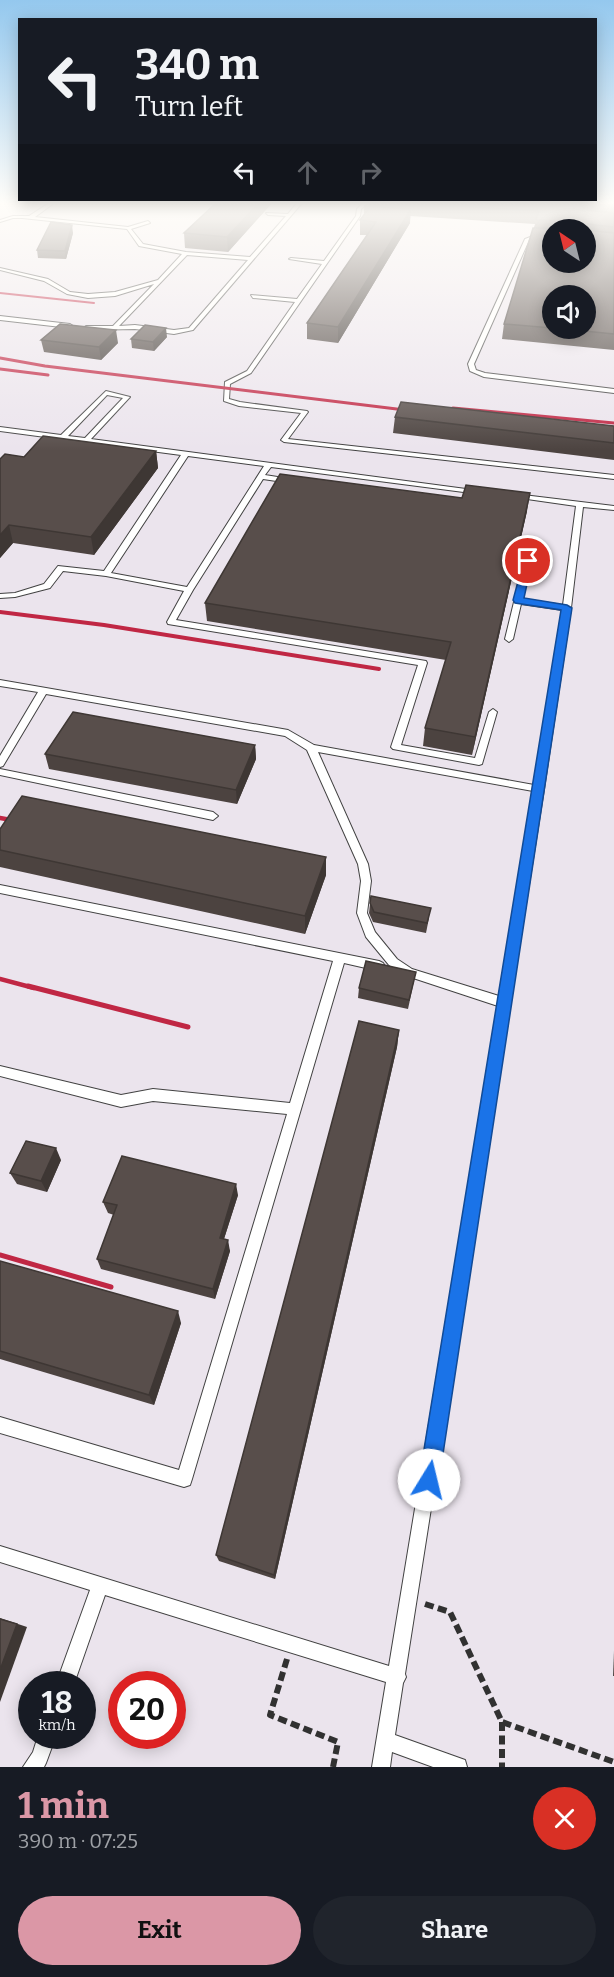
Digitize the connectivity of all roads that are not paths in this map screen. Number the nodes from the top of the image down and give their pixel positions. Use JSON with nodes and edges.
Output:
{"nodes":[{"id":1,"x":56,"y":285,"type":"edge"},
{"id":2,"x":142,"y":285,"type":"edge"},
{"id":3,"x":155,"y":285,"type":"edge"},
{"id":4,"x":229,"y":285,"type":"edge"},
{"id":5,"x":311,"y":285,"type":"edge"},
{"id":6,"x":506,"y":285,"type":"edge"},
{"id":7,"x":253,"y":296,"type":"dead end"},
{"id":8,"x":300,"y":301,"type":"junction"},
{"id":9,"x":0,"y":318,"type":"edge"},
{"id":10,"x":115,"y":327,"type":"junction"},
{"id":11,"x":614,"y":392,"type":"edge"},
{"id":12,"x":0,"y":429,"type":"edge"},
{"id":13,"x":63,"y":437,"type":"junction"},
{"id":14,"x":87,"y":440,"type":"junction"},
{"id":15,"x":186,"y":453,"type":"junction"},
{"id":16,"x":269,"y":464,"type":"junction"},
{"id":17,"x":262,"y":477,"type":"junction"},
{"id":18,"x":614,"y":477,"type":"edge"},
{"id":19,"x":296,"y":482,"type":"edge"},
{"id":20,"x":488,"y":493,"type":"edge"},
{"id":21,"x":511,"y":496,"type":"edge"},
{"id":22,"x":580,"y":504,"type":"junction"},
{"id":23,"x":614,"y":508,"type":"edge"},
{"id":24,"x":532,"y":542,"type":"dead end"},
{"id":25,"x":106,"y":574,"type":"junction"},
{"id":26,"x":189,"y":590,"type":"junction"},
{"id":27,"x":0,"y":596,"type":"edge"},
{"id":28,"x":518,"y":600,"type":"junction"},
{"id":29,"x":567,"y":608,"type":"junction"},
{"id":30,"x":509,"y":639,"type":"dead end"},
{"id":31,"x":0,"y":683,"type":"edge"},
{"id":32,"x":43,"y":691,"type":"junction"},
{"id":33,"x":493,"y":712,"type":"dead end"},
{"id":34,"x":311,"y":748,"type":"junction"},
{"id":35,"x":0,"y":764,"type":"edge"},
{"id":36,"x":0,"y":772,"type":"edge"},
{"id":37,"x":539,"y":789,"type":"junction"},
{"id":38,"x":213,"y":816,"type":"dead end"},
{"id":39,"x":0,"y":889,"type":"edge"},
{"id":40,"x":340,"y":958,"type":"junction"},
{"id":41,"x":408,"y":972,"type":"junction"},
{"id":42,"x":505,"y":1003,"type":"junction"},
{"id":43,"x":0,"y":1071,"type":"edge"},
{"id":44,"x":295,"y":1109,"type":"junction"},
{"id":45,"x":0,"y":1425,"type":"edge"},
{"id":46,"x":0,"y":1554,"type":"edge"},
{"id":47,"x":100,"y":1585,"type":"junction"},
{"id":48,"x":70,"y":1671,"type":"edge"},
{"id":49,"x":397,"y":1677,"type":"junction"},
{"id":50,"x":386,"y":1741,"type":"junction"},
{"id":51,"x":43,"y":1749,"type":"edge"},
{"id":52,"x":32,"y":1767,"type":"edge"},
{"id":53,"x":381,"y":1767,"type":"edge"},
{"id":54,"x":458,"y":1767,"type":"edge"}],
"edges":[{"from":1,"to":2,"type":"lane"},
{"from":3,"to":10,"type":"lane"},
{"from":4,"to":10,"type":"lane"},
{"from":5,"to":8,"type":"lane"},
{"from":6,"to":11,"type":"lane"},
{"from":7,"to":8,"type":"lane"},
{"from":8,"to":18,"type":"lane"},
{"from":9,"to":10,"type":"lane"},
{"from":12,"to":13,"type":"lane"},
{"from":13,"to":14,"type":"lane"},
{"from":13,"to":14,"type":"lane"},
{"from":14,"to":15,"type":"lane"},
{"from":15,"to":16,"type":"lane"},
{"from":15,"to":25,"type":"lane"},
{"from":16,"to":17,"type":"lane"},
{"from":16,"to":20,"type":"lane"},
{"from":17,"to":19,"type":"lane"},
{"from":17,"to":26,"type":"lane"},
{"from":21,"to":22,"type":"lane"},
{"from":22,"to":23,"type":"lane"},
{"from":22,"to":29,"type":"lane"},
{"from":24,"to":28,"type":"lane"},
{"from":25,"to":26,"type":"lane"},
{"from":25,"to":27,"type":"lane"},
{"from":26,"to":33,"type":"lane"},
{"from":28,"to":29,"type":"lane"},
{"from":28,"to":30,"type":"lane"},
{"from":29,"to":37,"type":"lane"},
{"from":31,"to":32,"type":"lane"},
{"from":32,"to":34,"type":"lane"},
{"from":32,"to":35,"type":"lane"},
{"from":34,"to":37,"type":"lane"},
{"from":34,"to":41,"type":"lane"},
{"from":36,"to":38,"type":"lane"},
{"from":37,"to":42,"type":"lane"},
{"from":39,"to":40,"type":"lane"},
{"from":40,"to":41,"type":"lane"},
{"from":40,"to":44,"type":"lane"},
{"from":41,"to":42,"type":"lane"},
{"from":42,"to":49,"type":"lane"},
{"from":43,"to":44,"type":"lane"},
{"from":44,"to":45,"type":"lane"},
{"from":46,"to":47,"type":"lane"},
{"from":47,"to":48,"type":"lane"},
{"from":47,"to":49,"type":"lane"},
{"from":49,"to":50,"type":"lane"},
{"from":50,"to":53,"type":"lane"},
{"from":50,"to":54,"type":"lane"},
{"from":51,"to":52,"type":"lane"}]}
